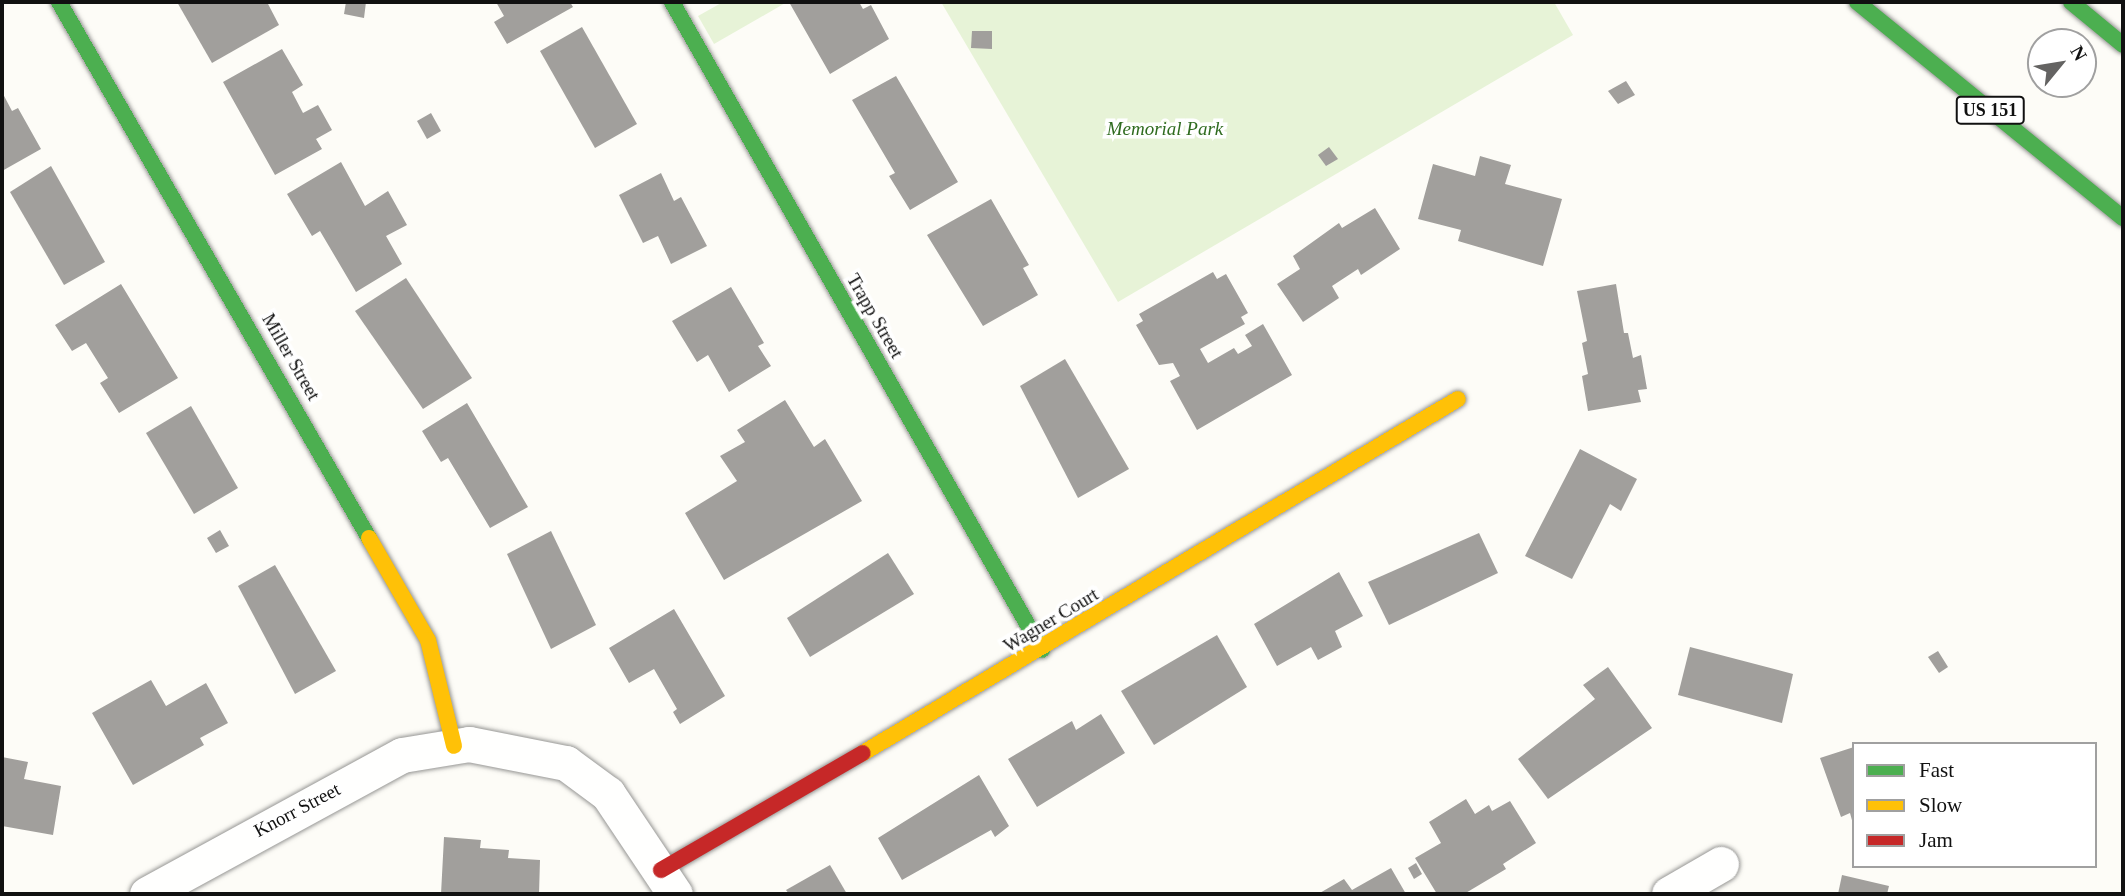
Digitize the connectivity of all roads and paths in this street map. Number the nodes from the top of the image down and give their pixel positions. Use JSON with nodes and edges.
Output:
{"nodes":[{"id":1,"x":59,"y":2,"type":"edge"},
{"id":2,"x":672,"y":2,"type":"edge"},
{"id":3,"x":1857,"y":2,"type":"edge"},
{"id":4,"x":2071,"y":2,"type":"edge"},
{"id":5,"x":2123,"y":45,"type":"edge"},
{"id":6,"x":2123,"y":218,"type":"edge"},
{"id":7,"x":1458,"y":399,"type":"dead end"},
{"id":8,"x":1042,"y":650,"type":"junction"},
{"id":9,"x":454,"y":746,"type":"junction"},
{"id":10,"x":1721,"y":864,"type":"dead end"},
{"id":11,"x":668,"y":882,"type":"edge"},
{"id":12,"x":147,"y":894,"type":"edge"},
{"id":13,"x":1669,"y":894,"type":"edge"}],
"edges":[{"from":1,"to":9,"type":"main road","name":"Miller Street"},
{"from":2,"to":8,"type":"main road","name":"Trapp Street"},
{"from":3,"to":6,"type":"main road","number":"US 151"},
{"from":4,"to":5,"type":"main road"},
{"from":7,"to":8,"type":"main road","name":"Wagner Court"},
{"from":8,"to":11,"type":"main road","name":"Wagner Court"},
{"from":9,"to":11,"type":"street","name":"Knorr Street"},
{"from":9,"to":12,"type":"street","name":"Knorr Street"},
{"from":10,"to":13,"type":"street"}]}
